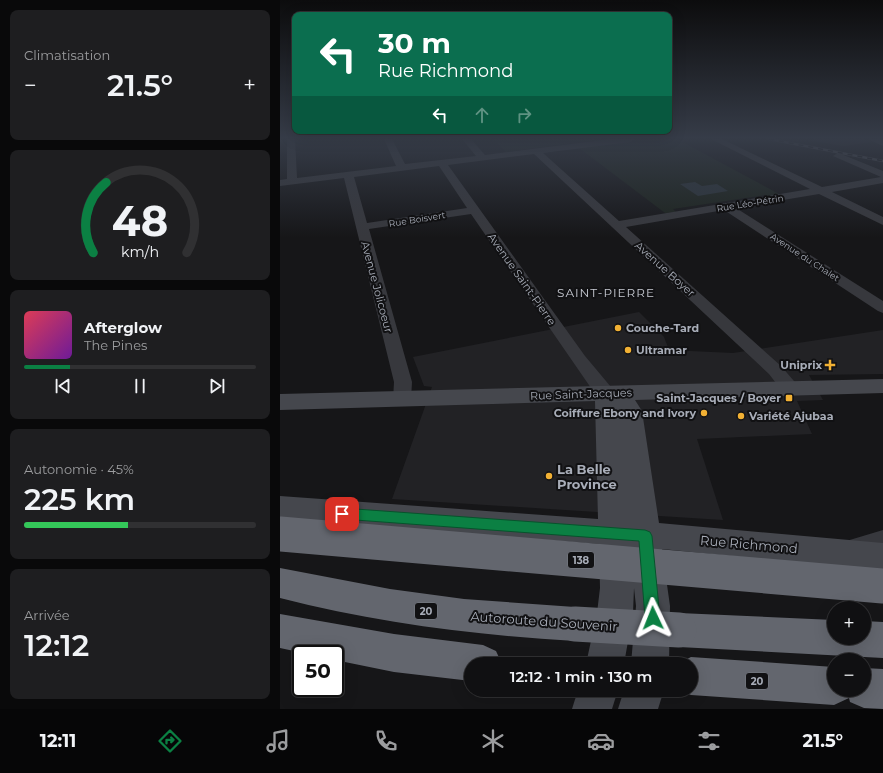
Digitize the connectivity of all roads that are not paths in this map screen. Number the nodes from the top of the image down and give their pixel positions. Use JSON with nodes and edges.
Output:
{"nodes":[{"id":1,"x":292,"y":172,"type":"edge"},
{"id":2,"x":363,"y":172,"type":"edge"},
{"id":3,"x":448,"y":172,"type":"edge"},
{"id":4,"x":559,"y":172,"type":"edge"},
{"id":5,"x":782,"y":172,"type":"edge"},
{"id":6,"x":348,"y":174,"type":"junction"},
{"id":7,"x":883,"y":180,"type":"edge"},
{"id":8,"x":292,"y":181,"type":"junction"},
{"id":9,"x":280,"y":182,"type":"edge"},
{"id":10,"x":821,"y":191,"type":"junction"},
{"id":11,"x":727,"y":207,"type":"junction"},
{"id":12,"x":474,"y":210,"type":"junction"},
{"id":13,"x":883,"y":221,"type":"edge"},
{"id":14,"x":617,"y":225,"type":"junction"},
{"id":15,"x":361,"y":228,"type":"junction"},
{"id":16,"x":883,"y":308,"type":"edge"},
{"id":17,"x":883,"y":386,"type":"edge"},
{"id":18,"x":791,"y":388,"type":"junction"},
{"id":19,"x":607,"y":393,"type":"junction"},
{"id":20,"x":402,"y":400,"type":"junction"},
{"id":21,"x":280,"y":402,"type":"edge"},
{"id":22,"x":280,"y":508,"type":"edge"},
{"id":23,"x":280,"y":534,"type":"edge"},
{"id":24,"x":630,"y":535,"type":"junction"},
{"id":25,"x":883,"y":540,"type":"edge"},
{"id":26,"x":841,"y":552,"type":"junction"},
{"id":27,"x":883,"y":557,"type":"edge"},
{"id":28,"x":280,"y":583,"type":"edge"},
{"id":29,"x":883,"y":586,"type":"edge"},
{"id":30,"x":280,"y":631,"type":"edge"},
{"id":31,"x":827,"y":638,"type":"edge"},
{"id":32,"x":871,"y":639,"type":"edge"},
{"id":33,"x":883,"y":640,"type":"edge"},
{"id":34,"x":606,"y":657,"type":"edge"},
{"id":35,"x":650,"y":657,"type":"edge"},
{"id":36,"x":464,"y":662,"type":"edge"},
{"id":37,"x":698,"y":676,"type":"edge"},
{"id":38,"x":827,"y":686,"type":"edge"},
{"id":39,"x":871,"y":688,"type":"edge"},
{"id":40,"x":883,"y":689,"type":"edge"},
{"id":41,"x":596,"y":697,"type":"edge"},
{"id":42,"x":642,"y":697,"type":"edge"},
{"id":43,"x":592,"y":709,"type":"edge"},
{"id":44,"x":638,"y":709,"type":"edge"}],
"edges":[{"from":1,"to":8,"type":"street"},
{"from":2,"to":6,"type":"street"},
{"from":3,"to":12,"type":"street","name":"Avenue Saint-Pierre"},
{"from":4,"to":14,"type":"street","name":"Avenue Boyer"},
{"from":5,"to":10,"type":"street"},
{"from":6,"to":8,"type":"street"},
{"from":6,"to":15,"type":"street","name":"Avenue Jolicoeur"},
{"from":7,"to":10,"type":"street","name":"Rue Léo-Pétrin"},
{"from":8,"to":9,"type":"street"},
{"from":10,"to":11,"type":"street","name":"Rue Léo-Pétrin"},
{"from":10,"to":13,"type":"street"},
{"from":11,"to":14,"type":"street","name":"Rue Léo-Pétrin"},
{"from":11,"to":16,"type":"street","name":"Avenue du Chalet"},
{"from":12,"to":15,"type":"street","name":"Rue Boisvert"},
{"from":12,"to":19,"type":"street","name":"Avenue Saint-Pierre"},
{"from":14,"to":18,"type":"street","name":"Avenue Boyer"},
{"from":15,"to":20,"type":"street","name":"Avenue Jolicoeur"},
{"from":17,"to":18,"type":"main road","name":"Rue Saint-Jacques"},
{"from":18,"to":19,"type":"main road","name":"Rue Saint-Jacques"},
{"from":19,"to":20,"type":"main road","name":"Rue Saint-Jacques"},
{"from":19,"to":24,"type":"main road"},
{"from":20,"to":21,"type":"main road","name":"Rue Saint-Jacques"},
{"from":22,"to":24,"type":"main road","name":"Rue Richmond"},
{"from":23,"to":29,"type":"highway","number":"138","bridge":true},
{"from":24,"to":26,"type":"main road","name":"Rue Richmond"},
{"from":24,"to":34,"type":"main road"},
{"from":24,"to":35,"type":"main road"},
{"from":25,"to":26,"type":"street"},
{"from":26,"to":27,"type":"main road","name":"Rue Richmond"},
{"from":28,"to":31,"type":"highway","name":"Autoroute du Souvenir","number":"20","bridge":true},
{"from":30,"to":36,"type":"highway"},
{"from":32,"to":33,"type":"highway"},
{"from":37,"to":38,"type":"highway","number":"20"},
{"from":39,"to":40,"type":"highway"},
{"from":41,"to":43,"type":"main road"},
{"from":42,"to":44,"type":"main road"}]}
